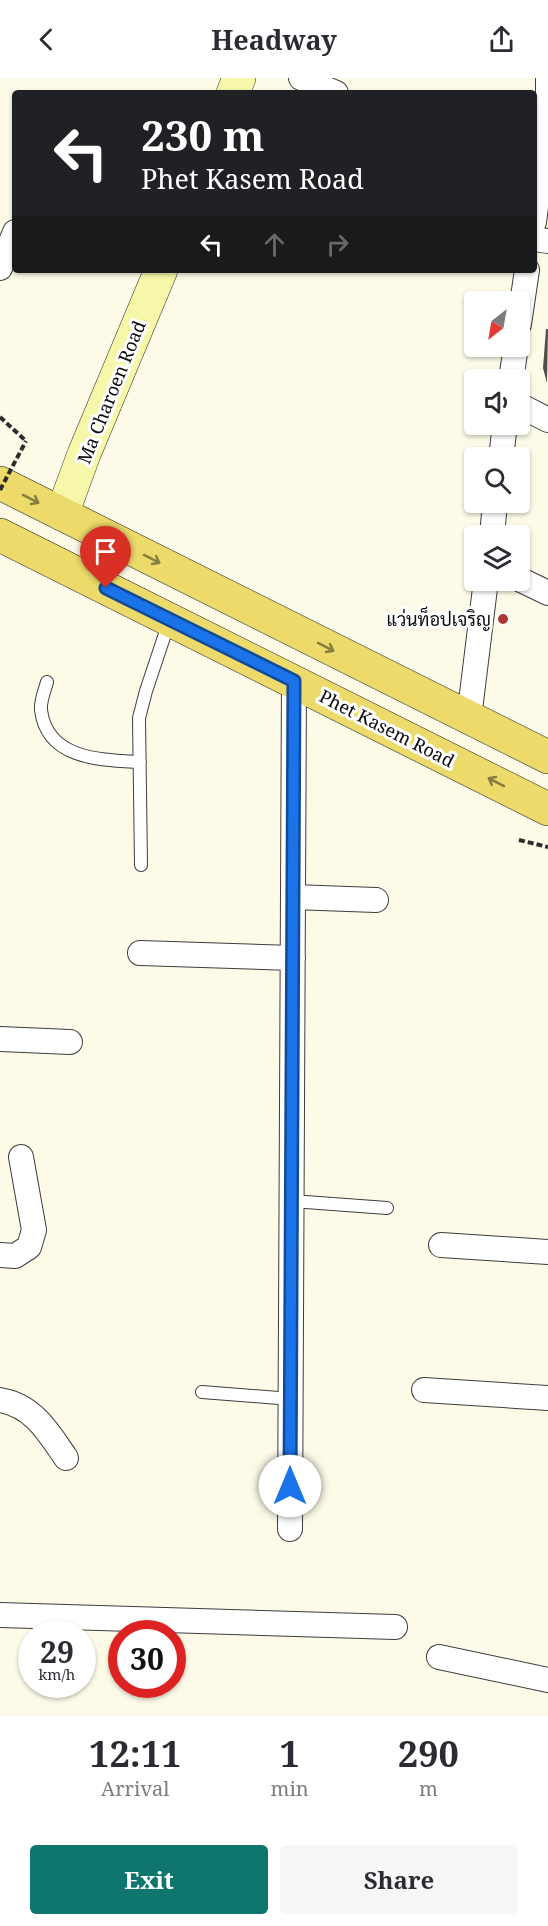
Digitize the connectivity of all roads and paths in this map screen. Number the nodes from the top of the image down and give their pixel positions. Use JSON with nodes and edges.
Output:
{"nodes":[{"id":1,"x":301,"y":78,"type":"edge"},
{"id":2,"x":548,"y":78,"type":"edge"},
{"id":3,"x":329,"y":90,"type":"edge"},
{"id":4,"x":548,"y":113,"type":"edge"},
{"id":5,"x":537,"y":199,"type":"edge"},
{"id":6,"x":12,"y":239,"type":"edge"},
{"id":7,"x":0,"y":268,"type":"edge"},
{"id":8,"x":160,"y":273,"type":"edge"},
{"id":9,"x":527,"y":273,"type":"edge"},
{"id":10,"x":524,"y":291,"type":"edge"},
{"id":11,"x":530,"y":411,"type":"edge"},
{"id":12,"x":0,"y":417,"type":"edge"},
{"id":13,"x":548,"y":420,"type":"edge"},
{"id":14,"x":0,"y":483,"type":"edge"},
{"id":15,"x":0,"y":490,"type":"edge"},
{"id":16,"x":62,"y":514,"type":"junction"},
{"id":17,"x":0,"y":535,"type":"edge"},
{"id":18,"x":42,"y":555,"type":"junction"},
{"id":19,"x":530,"y":584,"type":"edge"},
{"id":20,"x":485,"y":591,"type":"edge"},
{"id":21,"x":548,"y":593,"type":"edge"},
{"id":22,"x":170,"y":620,"type":"junction"},
{"id":23,"x":294,"y":681,"type":"junction"},
{"id":24,"x":46,"y":682,"type":"dead end"},
{"id":25,"x":469,"y":718,"type":"junction"},
{"id":26,"x":548,"y":757,"type":"edge"},
{"id":27,"x":140,"y":762,"type":"junction"},
{"id":28,"x":548,"y":809,"type":"edge"},
{"id":29,"x":519,"y":840,"type":"dead end"},
{"id":30,"x":548,"y":847,"type":"edge"},
{"id":31,"x":141,"y":865,"type":"dead end"},
{"id":32,"x":293,"y":897,"type":"junction"},
{"id":33,"x":376,"y":900,"type":"dead end"},
{"id":34,"x":140,"y":953,"type":"dead end"},
{"id":35,"x":293,"y":958,"type":"junction"},
{"id":36,"x":0,"y":1039,"type":"edge"},
{"id":37,"x":70,"y":1042,"type":"dead end"},
{"id":38,"x":21,"y":1157,"type":"dead end"},
{"id":39,"x":292,"y":1201,"type":"junction"},
{"id":40,"x":387,"y":1208,"type":"dead end"},
{"id":41,"x":441,"y":1245,"type":"dead end"},
{"id":42,"x":548,"y":1252,"type":"edge"},
{"id":43,"x":0,"y":1255,"type":"edge"},
{"id":44,"x":424,"y":1390,"type":"dead end"},
{"id":45,"x":202,"y":1392,"type":"dead end"},
{"id":46,"x":548,"y":1398,"type":"edge"},
{"id":47,"x":0,"y":1400,"type":"edge"},
{"id":48,"x":291,"y":1400,"type":"junction"},
{"id":49,"x":66,"y":1458,"type":"dead end"},
{"id":50,"x":290,"y":1529,"type":"dead end"},
{"id":51,"x":0,"y":1615,"type":"edge"},
{"id":52,"x":395,"y":1627,"type":"dead end"},
{"id":53,"x":439,"y":1658,"type":"dead end"},
{"id":54,"x":548,"y":1680,"type":"edge"}],
"edges":[{"from":1,"to":3,"type":"street"},
{"from":2,"to":4,"type":"street"},
{"from":4,"to":5,"type":"street"},
{"from":6,"to":7,"type":"street"},
{"from":8,"to":16,"type":"main road","name":"Ma Charoen Road"},
{"from":9,"to":10,"type":"street"},
{"from":11,"to":13,"type":"street"},
{"from":12,"to":15,"type":"path","bridge":true},
{"from":14,"to":16,"type":"main road","one_way":true},
{"from":16,"to":18,"type":"main road"},
{"from":16,"to":25,"type":"main road","one_way":true},
{"from":17,"to":18,"type":"main road","name":"Phet Kasem Road"},
{"from":18,"to":22,"type":"main road","name":"Phet Kasem Road"},
{"from":19,"to":21,"type":"street"},
{"from":20,"to":25,"type":"street"},
{"from":22,"to":23,"type":"main road","name":"Phet Kasem Road"},
{"from":22,"to":27,"type":"lane"},
{"from":28,"to":23,"type":"main road","name":"Phet Kasem Road","one_way":true},
{"from":23,"to":32,"type":"street"},
{"from":24,"to":27,"type":"lane"},
{"from":25,"to":26,"type":"main road"},
{"from":27,"to":31,"type":"lane"},
{"from":29,"to":30,"type":"path"},
{"from":32,"to":33,"type":"street"},
{"from":32,"to":35,"type":"street"},
{"from":34,"to":35,"type":"street"},
{"from":35,"to":39,"type":"street"},
{"from":36,"to":37,"type":"street"},
{"from":38,"to":43,"type":"street"},
{"from":39,"to":40,"type":"lane"},
{"from":39,"to":48,"type":"street"},
{"from":41,"to":42,"type":"street"},
{"from":44,"to":46,"type":"street"},
{"from":45,"to":48,"type":"lane"},
{"from":47,"to":49,"type":"street"},
{"from":48,"to":50,"type":"street"},
{"from":51,"to":52,"type":"street"},
{"from":53,"to":54,"type":"street"}]}
